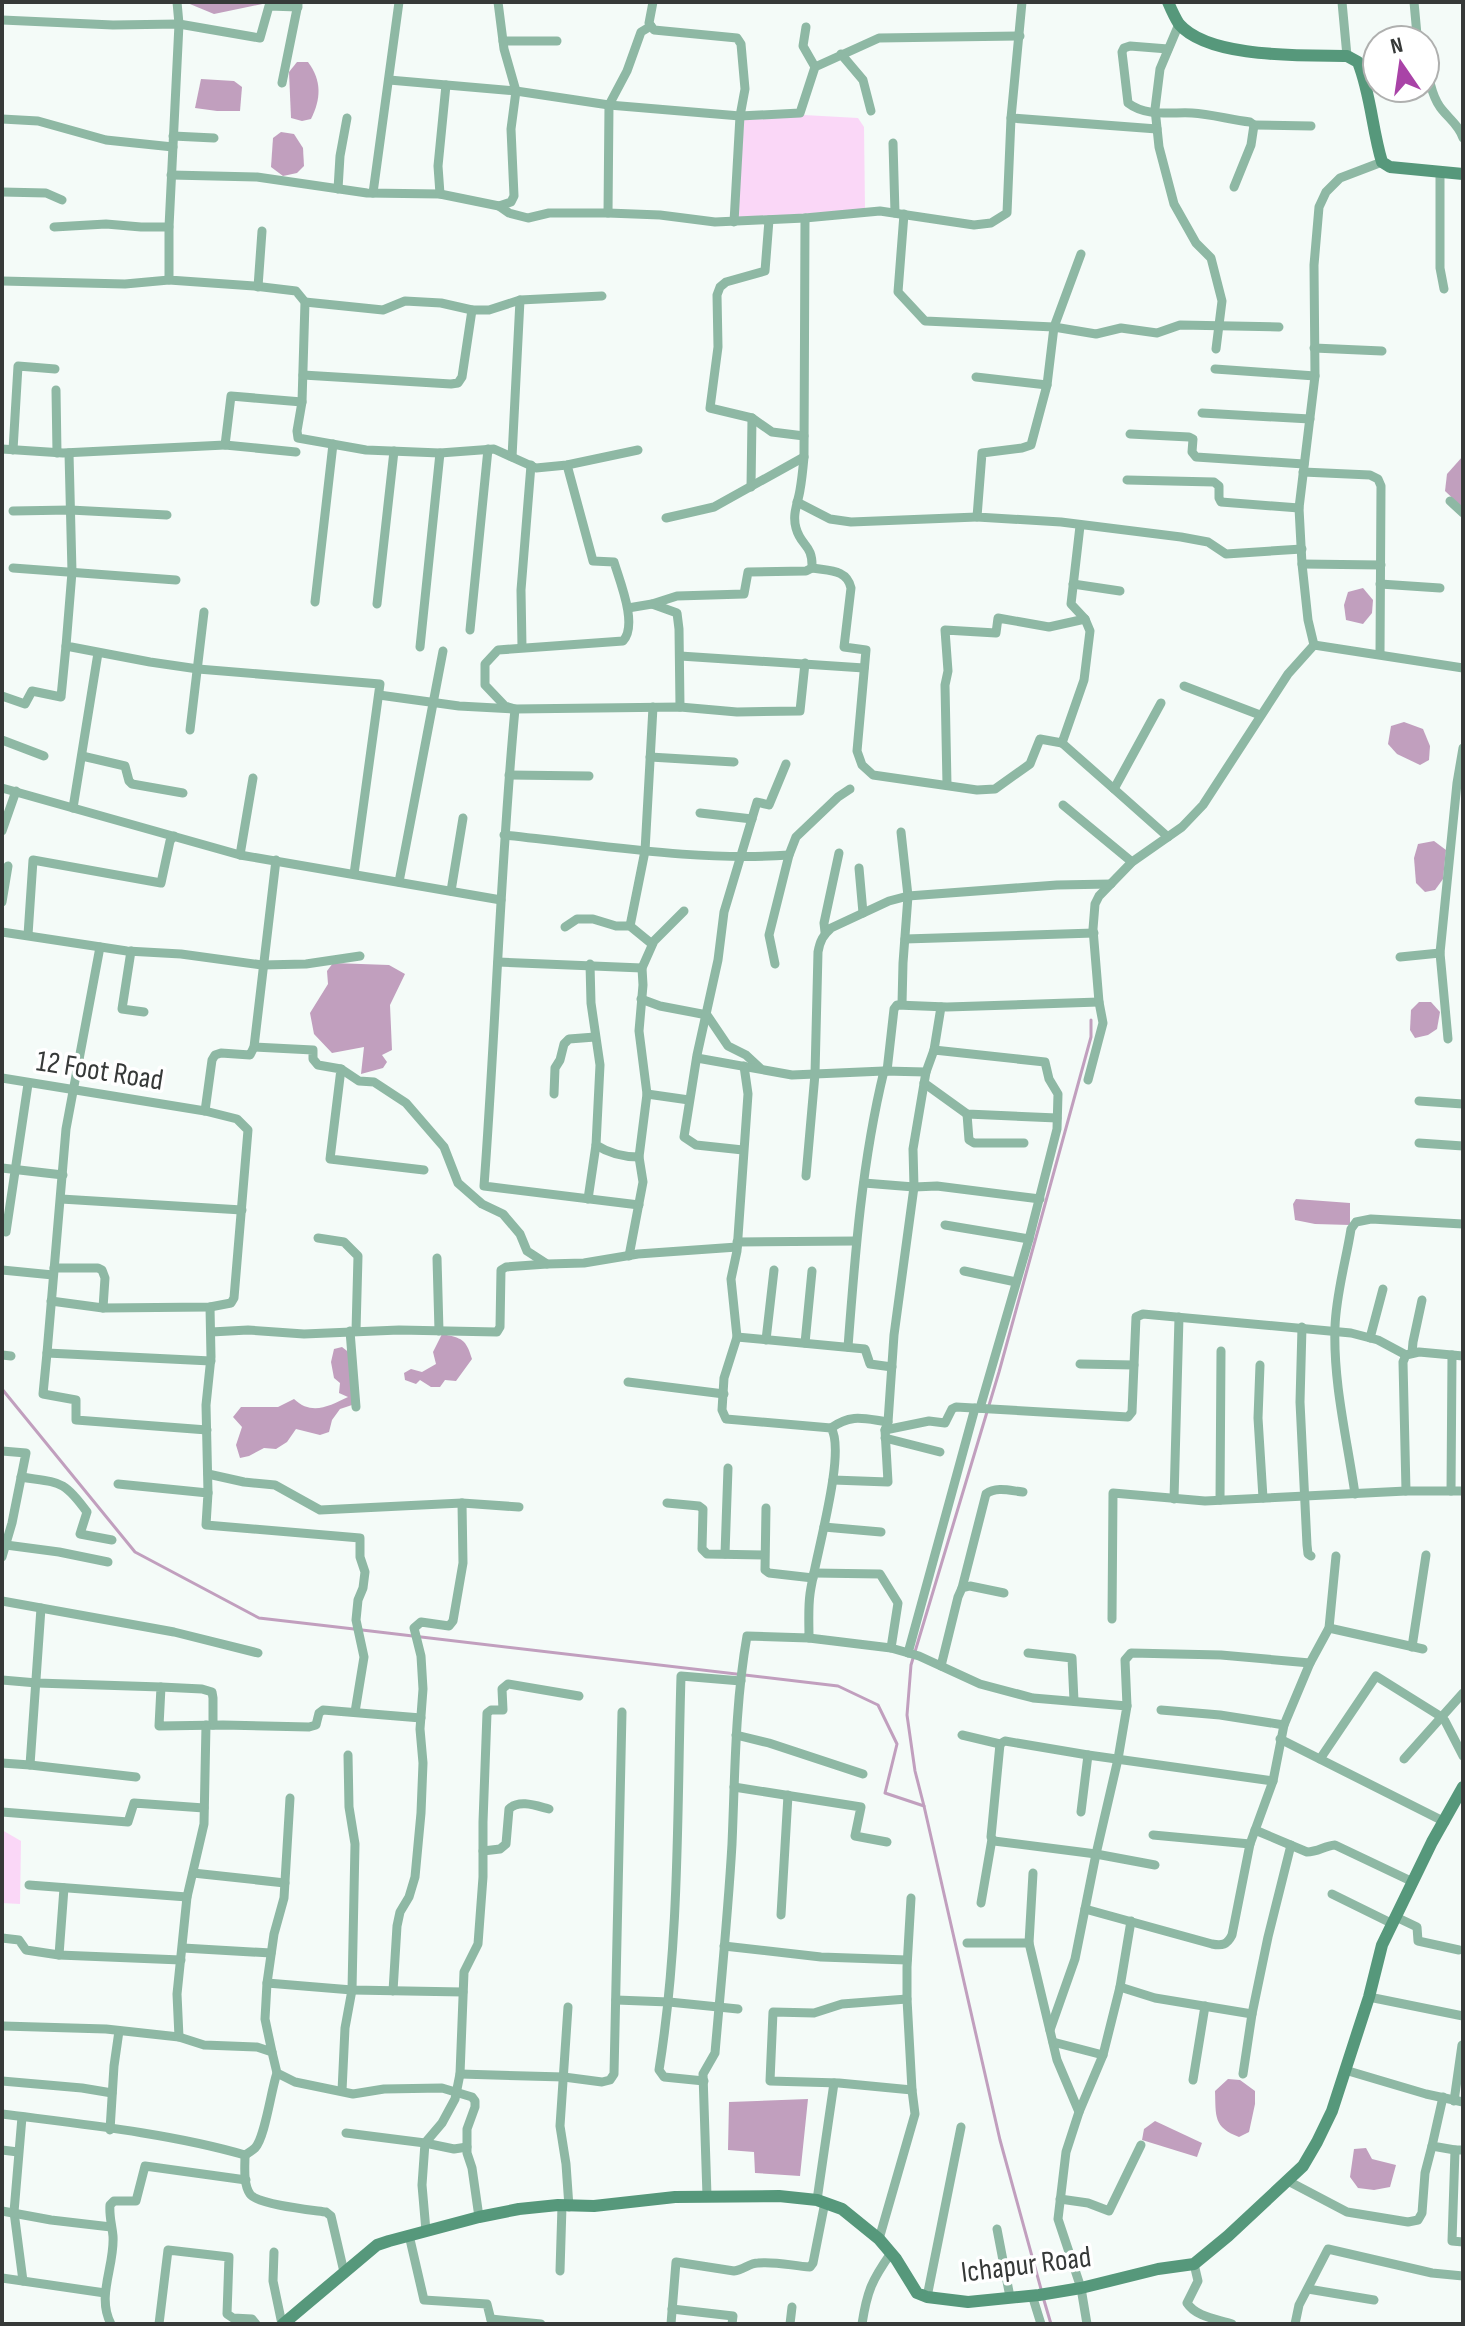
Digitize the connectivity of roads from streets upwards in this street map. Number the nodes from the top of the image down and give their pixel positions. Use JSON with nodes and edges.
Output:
{"nodes":[{"id":1,"x":177,"y":2,"type":"edge"},
{"id":2,"x":399,"y":2,"type":"edge"},
{"id":3,"x":498,"y":2,"type":"edge"},
{"id":4,"x":653,"y":2,"type":"edge"},
{"id":5,"x":1022,"y":2,"type":"edge"},
{"id":6,"x":1168,"y":2,"type":"edge"},
{"id":7,"x":1342,"y":2,"type":"edge"},
{"id":8,"x":1414,"y":2,"type":"edge"},
{"id":9,"x":298,"y":5,"type":"edge"},
{"id":10,"x":2,"y":20,"type":"edge"},
{"id":11,"x":179,"y":24,"type":"junction"},
{"id":12,"x":1179,"y":24,"type":"junction"},
{"id":13,"x":1416,"y":24,"type":"edge"},
{"id":14,"x":651,"y":26,"type":"junction"},
{"id":15,"x":806,"y":27,"type":"dead end"},
{"id":16,"x":1020,"y":36,"type":"junction"},
{"id":17,"x":503,"y":41,"type":"junction"},
{"id":18,"x":557,"y":41,"type":"dead end"},
{"id":19,"x":1168,"y":49,"type":"junction"},
{"id":20,"x":841,"y":54,"type":"junction"},
{"id":21,"x":1347,"y":56,"type":"junction"},
{"id":22,"x":815,"y":67,"type":"junction"},
{"id":23,"x":389,"y":80,"type":"junction"},
{"id":24,"x":282,"y":83,"type":"dead end"},
{"id":25,"x":446,"y":85,"type":"junction"},
{"id":26,"x":516,"y":91,"type":"junction"},
{"id":27,"x":1439,"y":104,"type":"edge"},
{"id":28,"x":609,"y":105,"type":"junction"},
{"id":29,"x":871,"y":111,"type":"dead end"},
{"id":30,"x":1155,"y":113,"type":"junction"},
{"id":31,"x":740,"y":116,"type":"junction"},
{"id":32,"x":347,"y":118,"type":"dead end"},
{"id":33,"x":1011,"y":118,"type":"junction"},
{"id":34,"x":2,"y":119,"type":"edge"},
{"id":35,"x":1254,"y":125,"type":"junction"},
{"id":36,"x":1311,"y":126,"type":"dead end"},
{"id":37,"x":1157,"y":129,"type":"junction"},
{"id":38,"x":214,"y":138,"type":"dead end"},
{"id":39,"x":1463,"y":138,"type":"edge"},
{"id":40,"x":173,"y":141,"type":"junction"},
{"id":41,"x":893,"y":143,"type":"dead end"},
{"id":42,"x":1382,"y":162,"type":"junction"},
{"id":43,"x":1440,"y":172,"type":"junction"},
{"id":44,"x":1463,"y":174,"type":"edge"},
{"id":45,"x":171,"y":175,"type":"junction"},
{"id":46,"x":1234,"y":187,"type":"dead end"},
{"id":47,"x":338,"y":189,"type":"junction"},
{"id":48,"x":2,"y":192,"type":"edge"},
{"id":49,"x":373,"y":193,"type":"junction"},
{"id":50,"x":440,"y":194,"type":"junction"},
{"id":51,"x":62,"y":200,"type":"dead end"},
{"id":52,"x":499,"y":206,"type":"junction"},
{"id":53,"x":608,"y":213,"type":"junction"},
{"id":54,"x":900,"y":213,"type":"junction"},
{"id":55,"x":805,"y":218,"type":"junction"},
{"id":56,"x":769,"y":220,"type":"junction"},
{"id":57,"x":734,"y":222,"type":"junction"},
{"id":58,"x":54,"y":227,"type":"dead end"},
{"id":59,"x":169,"y":227,"type":"junction"},
{"id":60,"x":262,"y":231,"type":"dead end"},
{"id":61,"x":1081,"y":254,"type":"dead end"},
{"id":62,"x":169,"y":280,"type":"junction"},
{"id":63,"x":2,"y":281,"type":"edge"},
{"id":64,"x":258,"y":287,"type":"junction"},
{"id":65,"x":1444,"y":289,"type":"dead end"},
{"id":66,"x":602,"y":296,"type":"dead end"},
{"id":67,"x":520,"y":300,"type":"junction"},
{"id":68,"x":305,"y":302,"type":"junction"},
{"id":69,"x":472,"y":310,"type":"junction"},
{"id":70,"x":1219,"y":325,"type":"junction"},
{"id":71,"x":1054,"y":327,"type":"junction"},
{"id":72,"x":1279,"y":327,"type":"dead end"},
{"id":73,"x":1314,"y":348,"type":"junction"},
{"id":74,"x":1216,"y":349,"type":"dead end"},
{"id":75,"x":1382,"y":351,"type":"dead end"},
{"id":76,"x":55,"y":369,"type":"dead end"},
{"id":77,"x":1215,"y":369,"type":"dead end"},
{"id":78,"x":303,"y":375,"type":"junction"},
{"id":79,"x":1315,"y":376,"type":"junction"},
{"id":80,"x":976,"y":377,"type":"dead end"},
{"id":81,"x":1047,"y":385,"type":"junction"},
{"id":82,"x":56,"y":390,"type":"dead end"},
{"id":83,"x":302,"y":402,"type":"junction"},
{"id":84,"x":1202,"y":413,"type":"dead end"},
{"id":85,"x":752,"y":418,"type":"junction"},
{"id":86,"x":1310,"y":419,"type":"junction"},
{"id":87,"x":1130,"y":434,"type":"dead end"},
{"id":88,"x":804,"y":436,"type":"junction"},
{"id":89,"x":333,"y":444,"type":"junction"},
{"id":90,"x":225,"y":445,"type":"junction"},
{"id":91,"x":488,"y":449,"type":"junction"},
{"id":92,"x":7,"y":450,"type":"edge"},
{"id":93,"x":638,"y":450,"type":"dead end"},
{"id":94,"x":394,"y":451,"type":"junction"},
{"id":95,"x":296,"y":452,"type":"dead end"},
{"id":96,"x":57,"y":453,"type":"junction"},
{"id":97,"x":69,"y":453,"type":"junction"},
{"id":98,"x":440,"y":453,"type":"junction"},
{"id":99,"x":512,"y":457,"type":"junction"},
{"id":100,"x":804,"y":457,"type":"junction"},
{"id":101,"x":531,"y":465,"type":"junction"},
{"id":102,"x":567,"y":465,"type":"junction"},
{"id":103,"x":1304,"y":468,"type":"junction"},
{"id":104,"x":1127,"y":480,"type":"dead end"},
{"id":105,"x":751,"y":487,"type":"junction"},
{"id":106,"x":1450,"y":501,"type":"dead end"},
{"id":107,"x":797,"y":502,"type":"junction"},
{"id":108,"x":1299,"y":508,"type":"junction"},
{"id":109,"x":70,"y":510,"type":"junction"},
{"id":110,"x":13,"y":511,"type":"dead end"},
{"id":111,"x":1463,"y":513,"type":"edge"},
{"id":112,"x":167,"y":515,"type":"dead end"},
{"id":113,"x":977,"y":517,"type":"junction"},
{"id":114,"x":666,"y":518,"type":"dead end"},
{"id":115,"x":1080,"y":526,"type":"junction"},
{"id":116,"x":1302,"y":549,"type":"junction"},
{"id":117,"x":1302,"y":564,"type":"junction"},
{"id":118,"x":1381,"y":565,"type":"junction"},
{"id":119,"x":13,"y":568,"type":"dead end"},
{"id":120,"x":812,"y":568,"type":"junction"},
{"id":121,"x":72,"y":572,"type":"junction"},
{"id":122,"x":176,"y":580,"type":"dead end"},
{"id":123,"x":1073,"y":584,"type":"junction"},
{"id":124,"x":1380,"y":584,"type":"junction"},
{"id":125,"x":1440,"y":588,"type":"dead end"},
{"id":126,"x":1120,"y":591,"type":"dead end"},
{"id":127,"x":315,"y":602,"type":"dead end"},
{"id":128,"x":377,"y":604,"type":"dead end"},
{"id":129,"x":652,"y":604,"type":"junction"},
{"id":130,"x":628,"y":608,"type":"junction"},
{"id":131,"x":204,"y":612,"type":"dead end"},
{"id":132,"x":1085,"y":619,"type":"junction"},
{"id":133,"x":470,"y":630,"type":"dead end"},
{"id":134,"x":1314,"y":645,"type":"junction"},
{"id":135,"x":66,"y":646,"type":"junction"},
{"id":136,"x":420,"y":647,"type":"dead end"},
{"id":137,"x":522,"y":647,"type":"junction"},
{"id":138,"x":443,"y":651,"type":"dead end"},
{"id":139,"x":98,"y":653,"type":"junction"},
{"id":140,"x":1380,"y":654,"type":"junction"},
{"id":141,"x":680,"y":656,"type":"junction"},
{"id":142,"x":805,"y":663,"type":"junction"},
{"id":143,"x":864,"y":668,"type":"junction"},
{"id":144,"x":1463,"y":668,"type":"edge"},
{"id":145,"x":198,"y":669,"type":"junction"},
{"id":146,"x":1184,"y":686,"type":"dead end"},
{"id":147,"x":379,"y":695,"type":"junction"},
{"id":148,"x":2,"y":696,"type":"edge"},
{"id":149,"x":433,"y":703,"type":"junction"},
{"id":150,"x":1161,"y":703,"type":"dead end"},
{"id":151,"x":653,"y":707,"type":"junction"},
{"id":152,"x":680,"y":707,"type":"junction"},
{"id":153,"x":515,"y":709,"type":"junction"},
{"id":154,"x":1260,"y":715,"type":"junction"},
{"id":155,"x":190,"y":730,"type":"dead end"},
{"id":156,"x":2,"y":740,"type":"edge"},
{"id":157,"x":1062,"y":743,"type":"junction"},
{"id":158,"x":1463,"y":748,"type":"edge"},
{"id":159,"x":44,"y":756,"type":"dead end"},
{"id":160,"x":82,"y":756,"type":"junction"},
{"id":161,"x":650,"y":757,"type":"junction"},
{"id":162,"x":734,"y":762,"type":"dead end"},
{"id":163,"x":786,"y":764,"type":"dead end"},
{"id":164,"x":509,"y":775,"type":"junction"},
{"id":165,"x":589,"y":776,"type":"dead end"},
{"id":166,"x":253,"y":778,"type":"dead end"},
{"id":167,"x":947,"y":785,"type":"junction"},
{"id":168,"x":2,"y":788,"type":"edge"},
{"id":169,"x":850,"y":789,"type":"dead end"},
{"id":170,"x":1114,"y":789,"type":"junction"},
{"id":171,"x":16,"y":791,"type":"junction"},
{"id":172,"x":183,"y":793,"type":"dead end"},
{"id":173,"x":1063,"y":805,"type":"dead end"},
{"id":174,"x":73,"y":808,"type":"junction"},
{"id":175,"x":700,"y":813,"type":"dead end"},
{"id":176,"x":463,"y":818,"type":"dead end"},
{"id":177,"x":752,"y":819,"type":"junction"},
{"id":178,"x":2,"y":831,"type":"edge"},
{"id":179,"x":901,"y":832,"type":"dead end"},
{"id":180,"x":504,"y":835,"type":"junction"},
{"id":181,"x":174,"y":836,"type":"junction"},
{"id":182,"x":1168,"y":837,"type":"junction"},
{"id":183,"x":645,"y":851,"type":"junction"},
{"id":184,"x":839,"y":853,"type":"dead end"},
{"id":185,"x":240,"y":855,"type":"junction"},
{"id":186,"x":789,"y":855,"type":"junction"},
{"id":187,"x":740,"y":857,"type":"junction"},
{"id":188,"x":276,"y":860,"type":"junction"},
{"id":189,"x":1132,"y":862,"type":"junction"},
{"id":190,"x":8,"y":866,"type":"dead end"},
{"id":191,"x":859,"y":868,"type":"dead end"},
{"id":192,"x":354,"y":874,"type":"junction"},
{"id":193,"x":399,"y":882,"type":"junction"},
{"id":194,"x":1111,"y":884,"type":"junction"},
{"id":195,"x":451,"y":891,"type":"junction"},
{"id":196,"x":908,"y":896,"type":"junction"},
{"id":197,"x":501,"y":900,"type":"junction"},
{"id":198,"x":2,"y":902,"type":"edge"},
{"id":199,"x":684,"y":911,"type":"dead end"},
{"id":200,"x":863,"y":913,"type":"junction"},
{"id":201,"x":630,"y":926,"type":"junction"},
{"id":202,"x":565,"y":927,"type":"dead end"},
{"id":203,"x":2,"y":932,"type":"edge"},
{"id":204,"x":825,"y":932,"type":"junction"},
{"id":205,"x":1094,"y":933,"type":"junction"},
{"id":206,"x":28,"y":935,"type":"junction"},
{"id":207,"x":905,"y":939,"type":"junction"},
{"id":208,"x":652,"y":944,"type":"junction"},
{"id":209,"x":100,"y":947,"type":"junction"},
{"id":210,"x":131,"y":951,"type":"junction"},
{"id":211,"x":1440,"y":953,"type":"junction"},
{"id":212,"x":360,"y":956,"type":"dead end"},
{"id":213,"x":1400,"y":957,"type":"dead end"},
{"id":214,"x":498,"y":962,"type":"junction"},
{"id":215,"x":590,"y":964,"type":"junction"},
{"id":216,"x":775,"y":964,"type":"dead end"},
{"id":217,"x":262,"y":965,"type":"junction"},
{"id":218,"x":642,"y":968,"type":"junction"},
{"id":219,"x":641,"y":999,"type":"junction"},
{"id":220,"x":1099,"y":1002,"type":"junction"},
{"id":221,"x":902,"y":1004,"type":"junction"},
{"id":222,"x":941,"y":1007,"type":"junction"},
{"id":223,"x":144,"y":1012,"type":"dead end"},
{"id":224,"x":707,"y":1015,"type":"junction"},
{"id":225,"x":595,"y":1037,"type":"junction"},
{"id":226,"x":1448,"y":1039,"type":"dead end"},
{"id":227,"x":254,"y":1047,"type":"junction"},
{"id":228,"x":934,"y":1050,"type":"junction"},
{"id":229,"x":697,"y":1058,"type":"junction"},
{"id":230,"x":744,"y":1066,"type":"junction"},
{"id":231,"x":760,"y":1068,"type":"junction"},
{"id":232,"x":341,"y":1069,"type":"junction"},
{"id":233,"x":885,"y":1071,"type":"junction"},
{"id":234,"x":815,"y":1074,"type":"junction"},
{"id":235,"x":2,"y":1078,"type":"edge"},
{"id":236,"x":925,"y":1078,"type":"junction"},
{"id":237,"x":1088,"y":1080,"type":"dead end"},
{"id":238,"x":28,"y":1084,"type":"junction"},
{"id":239,"x":73,"y":1090,"type":"junction"},
{"id":240,"x":554,"y":1094,"type":"dead end"},
{"id":241,"x":647,"y":1094,"type":"junction"},
{"id":242,"x":689,"y":1100,"type":"junction"},
{"id":243,"x":1419,"y":1101,"type":"dead end"},
{"id":244,"x":1463,"y":1104,"type":"edge"},
{"id":245,"x":205,"y":1111,"type":"junction"},
{"id":246,"x":967,"y":1114,"type":"junction"},
{"id":247,"x":1057,"y":1118,"type":"junction"},
{"id":248,"x":1024,"y":1143,"type":"dead end"},
{"id":249,"x":1419,"y":1143,"type":"dead end"},
{"id":250,"x":596,"y":1145,"type":"junction"},
{"id":251,"x":1463,"y":1146,"type":"edge"},
{"id":252,"x":743,"y":1150,"type":"junction"},
{"id":253,"x":639,"y":1157,"type":"junction"},
{"id":254,"x":2,"y":1168,"type":"edge"},
{"id":255,"x":424,"y":1170,"type":"dead end"},
{"id":256,"x":16,"y":1171,"type":"junction"},
{"id":257,"x":63,"y":1175,"type":"junction"},
{"id":258,"x":806,"y":1176,"type":"dead end"},
{"id":259,"x":864,"y":1183,"type":"junction"},
{"id":260,"x":914,"y":1187,"type":"junction"},
{"id":261,"x":61,"y":1199,"type":"junction"},
{"id":262,"x":588,"y":1199,"type":"junction"},
{"id":263,"x":1040,"y":1199,"type":"junction"},
{"id":264,"x":639,"y":1205,"type":"junction"},
{"id":265,"x":242,"y":1210,"type":"junction"},
{"id":266,"x":1463,"y":1224,"type":"edge"},
{"id":267,"x":945,"y":1225,"type":"dead end"},
{"id":268,"x":6,"y":1232,"type":"dead end"},
{"id":269,"x":318,"y":1238,"type":"dead end"},
{"id":270,"x":1029,"y":1239,"type":"junction"},
{"id":271,"x":856,"y":1241,"type":"junction"},
{"id":272,"x":737,"y":1244,"type":"junction"},
{"id":273,"x":629,"y":1256,"type":"junction"},
{"id":274,"x":437,"y":1258,"type":"dead end"},
{"id":275,"x":547,"y":1264,"type":"junction"},
{"id":276,"x":774,"y":1270,"type":"dead end"},
{"id":277,"x":2,"y":1271,"type":"edge"},
{"id":278,"x":812,"y":1271,"type":"dead end"},
{"id":279,"x":964,"y":1271,"type":"dead end"},
{"id":280,"x":54,"y":1272,"type":"junction"},
{"id":281,"x":1016,"y":1282,"type":"junction"},
{"id":282,"x":1383,"y":1289,"type":"dead end"},
{"id":283,"x":1422,"y":1300,"type":"dead end"},
{"id":284,"x":51,"y":1301,"type":"junction"},
{"id":285,"x":210,"y":1307,"type":"junction"},
{"id":286,"x":103,"y":1308,"type":"junction"},
{"id":287,"x":1179,"y":1317,"type":"junction"},
{"id":288,"x":1302,"y":1327,"type":"junction"},
{"id":289,"x":1335,"y":1330,"type":"junction"},
{"id":290,"x":353,"y":1331,"type":"junction"},
{"id":291,"x":439,"y":1331,"type":"junction"},
{"id":292,"x":211,"y":1332,"type":"junction"},
{"id":293,"x":737,"y":1337,"type":"junction"},
{"id":294,"x":1370,"y":1338,"type":"junction"},
{"id":295,"x":766,"y":1340,"type":"junction"},
{"id":296,"x":805,"y":1343,"type":"junction"},
{"id":297,"x":848,"y":1347,"type":"junction"},
{"id":298,"x":1221,"y":1351,"type":"dead end"},
{"id":299,"x":47,"y":1353,"type":"junction"},
{"id":300,"x":1409,"y":1354,"type":"junction"},
{"id":301,"x":1452,"y":1355,"type":"junction"},
{"id":302,"x":1463,"y":1356,"type":"edge"},
{"id":303,"x":211,"y":1361,"type":"junction"},
{"id":304,"x":1080,"y":1364,"type":"dead end"},
{"id":305,"x":1134,"y":1365,"type":"junction"},
{"id":306,"x":1260,"y":1365,"type":"dead end"},
{"id":307,"x":892,"y":1367,"type":"junction"},
{"id":308,"x":628,"y":1382,"type":"dead end"},
{"id":309,"x":724,"y":1394,"type":"junction"},
{"id":310,"x":356,"y":1407,"type":"dead end"},
{"id":311,"x":983,"y":1408,"type":"junction"},
{"id":312,"x":831,"y":1428,"type":"junction"},
{"id":313,"x":207,"y":1430,"type":"junction"},
{"id":314,"x":886,"y":1430,"type":"junction"},
{"id":315,"x":2,"y":1451,"type":"edge"},
{"id":316,"x":940,"y":1452,"type":"dead end"},
{"id":317,"x":728,"y":1468,"type":"dead end"},
{"id":318,"x":208,"y":1474,"type":"junction"},
{"id":319,"x":21,"y":1477,"type":"junction"},
{"id":320,"x":833,"y":1480,"type":"junction"},
{"id":321,"x":118,"y":1484,"type":"dead end"},
{"id":322,"x":1406,"y":1491,"type":"junction"},
{"id":323,"x":1451,"y":1491,"type":"junction"},
{"id":324,"x":1463,"y":1491,"type":"edge"},
{"id":325,"x":1023,"y":1492,"type":"dead end"},
{"id":326,"x":208,"y":1493,"type":"junction"},
{"id":327,"x":1355,"y":1494,"type":"junction"},
{"id":328,"x":1306,"y":1496,"type":"junction"},
{"id":329,"x":1263,"y":1498,"type":"junction"},
{"id":330,"x":1174,"y":1499,"type":"junction"},
{"id":331,"x":1220,"y":1500,"type":"junction"},
{"id":332,"x":462,"y":1503,"type":"junction"},
{"id":333,"x":667,"y":1503,"type":"dead end"},
{"id":334,"x":2,"y":1505,"type":"edge"},
{"id":335,"x":15,"y":1507,"type":"junction"},
{"id":336,"x":519,"y":1507,"type":"dead end"},
{"id":337,"x":766,"y":1508,"type":"dead end"},
{"id":338,"x":703,"y":1509,"type":"junction"},
{"id":339,"x":726,"y":1513,"type":"junction"},
{"id":340,"x":824,"y":1527,"type":"junction"},
{"id":341,"x":881,"y":1532,"type":"dead end"},
{"id":342,"x":112,"y":1540,"type":"dead end"},
{"id":343,"x":6,"y":1545,"type":"junction"},
{"id":344,"x":725,"y":1554,"type":"junction"},
{"id":345,"x":764,"y":1555,"type":"junction"},
{"id":346,"x":1426,"y":1555,"type":"dead end"},
{"id":347,"x":1311,"y":1556,"type":"dead end"},
{"id":348,"x":1336,"y":1556,"type":"dead end"},
{"id":349,"x":2,"y":1557,"type":"edge"},
{"id":350,"x":108,"y":1562,"type":"dead end"},
{"id":351,"x":814,"y":1576,"type":"junction"},
{"id":352,"x":962,"y":1588,"type":"junction"},
{"id":353,"x":1004,"y":1593,"type":"dead end"},
{"id":354,"x":2,"y":1601,"type":"edge"},
{"id":355,"x":41,"y":1608,"type":"junction"},
{"id":356,"x":1112,"y":1619,"type":"dead end"},
{"id":357,"x":1329,"y":1628,"type":"junction"},
{"id":358,"x":809,"y":1638,"type":"junction"},
{"id":359,"x":1412,"y":1647,"type":"junction"},
{"id":360,"x":891,"y":1648,"type":"junction"},
{"id":361,"x":1423,"y":1649,"type":"dead end"},
{"id":362,"x":258,"y":1653,"type":"dead end"},
{"id":363,"x":1028,"y":1653,"type":"dead end"},
{"id":364,"x":913,"y":1654,"type":"junction"},
{"id":365,"x":1310,"y":1663,"type":"junction"},
{"id":366,"x":941,"y":1666,"type":"junction"},
{"id":367,"x":741,"y":1677,"type":"junction"},
{"id":368,"x":2,"y":1680,"type":"edge"},
{"id":369,"x":37,"y":1683,"type":"junction"},
{"id":370,"x":161,"y":1687,"type":"junction"},
{"id":371,"x":1463,"y":1693,"type":"edge"},
{"id":372,"x":579,"y":1696,"type":"dead end"},
{"id":373,"x":1074,"y":1701,"type":"junction"},
{"id":374,"x":1127,"y":1706,"type":"junction"},
{"id":375,"x":1161,"y":1710,"type":"dead end"},
{"id":376,"x":355,"y":1712,"type":"junction"},
{"id":377,"x":622,"y":1712,"type":"dead end"},
{"id":378,"x":1440,"y":1716,"type":"junction"},
{"id":379,"x":421,"y":1718,"type":"junction"},
{"id":380,"x":209,"y":1725,"type":"junction"},
{"id":381,"x":1284,"y":1725,"type":"junction"},
{"id":382,"x":736,"y":1735,"type":"junction"},
{"id":383,"x":962,"y":1735,"type":"dead end"},
{"id":384,"x":1280,"y":1739,"type":"junction"},
{"id":385,"x":1000,"y":1744,"type":"junction"},
{"id":386,"x":348,"y":1755,"type":"dead end"},
{"id":387,"x":1088,"y":1755,"type":"junction"},
{"id":388,"x":1463,"y":1756,"type":"edge"},
{"id":389,"x":1118,"y":1759,"type":"junction"},
{"id":390,"x":1320,"y":1759,"type":"junction"},
{"id":391,"x":1404,"y":1759,"type":"dead end"},
{"id":392,"x":2,"y":1763,"type":"edge"},
{"id":393,"x":30,"y":1765,"type":"junction"},
{"id":394,"x":863,"y":1774,"type":"dead end"},
{"id":395,"x":136,"y":1777,"type":"dead end"},
{"id":396,"x":1273,"y":1781,"type":"junction"},
{"id":397,"x":734,"y":1787,"type":"junction"},
{"id":398,"x":1463,"y":1787,"type":"edge"},
{"id":399,"x":788,"y":1795,"type":"junction"},
{"id":400,"x":290,"y":1798,"type":"dead end"},
{"id":401,"x":204,"y":1808,"type":"junction"},
{"id":402,"x":549,"y":1809,"type":"dead end"},
{"id":403,"x":2,"y":1812,"type":"edge"},
{"id":404,"x":1081,"y":1812,"type":"dead end"},
{"id":405,"x":1445,"y":1822,"type":"junction"},
{"id":406,"x":1255,"y":1830,"type":"junction"},
{"id":407,"x":1153,"y":1835,"type":"dead end"},
{"id":408,"x":992,"y":1839,"type":"junction"},
{"id":409,"x":887,"y":1842,"type":"dead end"},
{"id":410,"x":1250,"y":1844,"type":"junction"},
{"id":411,"x":1291,"y":1845,"type":"junction"},
{"id":412,"x":483,"y":1851,"type":"junction"},
{"id":413,"x":1096,"y":1854,"type":"junction"},
{"id":414,"x":1155,"y":1865,"type":"dead end"},
{"id":415,"x":193,"y":1873,"type":"junction"},
{"id":416,"x":1033,"y":1873,"type":"dead end"},
{"id":417,"x":1413,"y":1882,"type":"junction"},
{"id":418,"x":285,"y":1883,"type":"junction"},
{"id":419,"x":29,"y":1885,"type":"dead end"},
{"id":420,"x":64,"y":1888,"type":"junction"},
{"id":421,"x":1332,"y":1894,"type":"dead end"},
{"id":422,"x":187,"y":1897,"type":"junction"},
{"id":423,"x":911,"y":1898,"type":"dead end"},
{"id":424,"x":981,"y":1903,"type":"dead end"},
{"id":425,"x":1085,"y":1909,"type":"junction"},
{"id":426,"x":781,"y":1915,"type":"dead end"},
{"id":427,"x":1394,"y":1920,"type":"junction"},
{"id":428,"x":1131,"y":1921,"type":"junction"},
{"id":429,"x":2,"y":1938,"type":"edge"},
{"id":430,"x":967,"y":1943,"type":"dead end"},
{"id":431,"x":1029,"y":1943,"type":"junction"},
{"id":432,"x":724,"y":1946,"type":"junction"},
{"id":433,"x":183,"y":1948,"type":"junction"},
{"id":434,"x":1459,"y":1950,"type":"dead end"},
{"id":435,"x":271,"y":1953,"type":"junction"},
{"id":436,"x":59,"y":1955,"type":"junction"},
{"id":437,"x":181,"y":1960,"type":"junction"},
{"id":438,"x":907,"y":1960,"type":"junction"},
{"id":439,"x":267,"y":1983,"type":"junction"},
{"id":440,"x":1120,"y":1987,"type":"junction"},
{"id":441,"x":352,"y":1990,"type":"junction"},
{"id":442,"x":393,"y":1991,"type":"junction"},
{"id":443,"x":463,"y":1992,"type":"junction"},
{"id":444,"x":1369,"y":1997,"type":"junction"},
{"id":445,"x":907,"y":1999,"type":"junction"},
{"id":446,"x":616,"y":2000,"type":"junction"},
{"id":447,"x":669,"y":2002,"type":"junction"},
{"id":448,"x":1205,"y":2006,"type":"junction"},
{"id":449,"x":568,"y":2007,"type":"dead end"},
{"id":450,"x":719,"y":2007,"type":"junction"},
{"id":451,"x":738,"y":2009,"type":"dead end"},
{"id":452,"x":1252,"y":2014,"type":"junction"},
{"id":453,"x":1463,"y":2016,"type":"edge"},
{"id":454,"x":3,"y":2026,"type":"edge"},
{"id":455,"x":1050,"y":2030,"type":"junction"},
{"id":456,"x":119,"y":2031,"type":"junction"},
{"id":457,"x":179,"y":2037,"type":"junction"},
{"id":458,"x":1053,"y":2042,"type":"junction"},
{"id":459,"x":1462,"y":2045,"type":"edge"},
{"id":460,"x":272,"y":2052,"type":"junction"},
{"id":461,"x":1103,"y":2055,"type":"junction"},
{"id":462,"x":1345,"y":2070,"type":"junction"},
{"id":463,"x":277,"y":2073,"type":"junction"},
{"id":464,"x":460,"y":2074,"type":"junction"},
{"id":465,"x":1243,"y":2074,"type":"dead end"},
{"id":466,"x":564,"y":2077,"type":"junction"},
{"id":467,"x":1193,"y":2080,"type":"dead end"},
{"id":468,"x":2,"y":2081,"type":"edge"},
{"id":469,"x":704,"y":2081,"type":"junction"},
{"id":470,"x":834,"y":2083,"type":"junction"},
{"id":471,"x":912,"y":2090,"type":"junction"},
{"id":472,"x":342,"y":2091,"type":"junction"},
{"id":473,"x":456,"y":2092,"type":"junction"},
{"id":474,"x":112,"y":2093,"type":"junction"},
{"id":475,"x":1443,"y":2097,"type":"junction"},
{"id":476,"x":1458,"y":2101,"type":"edge"},
{"id":477,"x":1079,"y":2112,"type":"junction"},
{"id":478,"x":2,"y":2114,"type":"edge"},
{"id":479,"x":22,"y":2117,"type":"junction"},
{"id":480,"x":961,"y":2127,"type":"dead end"},
{"id":481,"x":110,"y":2130,"type":"junction"},
{"id":482,"x":346,"y":2133,"type":"dead end"},
{"id":483,"x":425,"y":2143,"type":"junction"},
{"id":484,"x":1141,"y":2145,"type":"dead end"},
{"id":485,"x":1432,"y":2146,"type":"junction"},
{"id":486,"x":467,"y":2147,"type":"junction"},
{"id":487,"x":2,"y":2150,"type":"edge"},
{"id":488,"x":1459,"y":2150,"type":"edge"},
{"id":489,"x":18,"y":2152,"type":"junction"},
{"id":490,"x":245,"y":2155,"type":"junction"},
{"id":491,"x":246,"y":2180,"type":"junction"},
{"id":492,"x":1288,"y":2181,"type":"junction"},
{"id":493,"x":707,"y":2196,"type":"junction"},
{"id":494,"x":1060,"y":2199,"type":"junction"},
{"id":495,"x":821,"y":2201,"type":"junction"},
{"id":496,"x":566,"y":2206,"type":"junction"},
{"id":497,"x":2,"y":2211,"type":"edge"},
{"id":498,"x":14,"y":2212,"type":"junction"},
{"id":499,"x":479,"y":2217,"type":"junction"},
{"id":500,"x":111,"y":2227,"type":"junction"},
{"id":501,"x":997,"y":2229,"type":"dead end"},
{"id":502,"x":426,"y":2231,"type":"junction"},
{"id":503,"x":409,"y":2235,"type":"junction"},
{"id":504,"x":879,"y":2239,"type":"junction"},
{"id":505,"x":1463,"y":2242,"type":"edge"},
{"id":506,"x":274,"y":2252,"type":"dead end"},
{"id":507,"x":891,"y":2253,"type":"junction"},
{"id":508,"x":1194,"y":2264,"type":"junction"},
{"id":509,"x":560,"y":2271,"type":"dead end"},
{"id":510,"x":344,"y":2272,"type":"junction"},
{"id":511,"x":1463,"y":2276,"type":"edge"},
{"id":512,"x":2,"y":2278,"type":"edge"},
{"id":513,"x":23,"y":2281,"type":"junction"},
{"id":514,"x":1081,"y":2288,"type":"junction"},
{"id":515,"x":1308,"y":2289,"type":"junction"},
{"id":516,"x":105,"y":2293,"type":"junction"},
{"id":517,"x":1035,"y":2295,"type":"junction"},
{"id":518,"x":927,"y":2297,"type":"junction"},
{"id":519,"x":1010,"y":2297,"type":"junction"},
{"id":520,"x":1374,"y":2300,"type":"dead end"},
{"id":521,"x":792,"y":2307,"type":"dead end"},
{"id":522,"x":672,"y":2309,"type":"junction"},
{"id":523,"x":492,"y":2321,"type":"edge"},
{"id":524,"x":111,"y":2324,"type":"edge"},
{"id":525,"x":159,"y":2324,"type":"edge"},
{"id":526,"x":256,"y":2324,"type":"edge"},
{"id":527,"x":282,"y":2324,"type":"edge"},
{"id":528,"x":541,"y":2324,"type":"edge"},
{"id":529,"x":671,"y":2324,"type":"edge"},
{"id":530,"x":732,"y":2324,"type":"edge"},
{"id":531,"x":790,"y":2324,"type":"edge"},
{"id":532,"x":862,"y":2324,"type":"edge"},
{"id":533,"x":1041,"y":2324,"type":"edge"},
{"id":534,"x":1087,"y":2324,"type":"edge"},
{"id":535,"x":1232,"y":2324,"type":"edge"},
{"id":536,"x":1295,"y":2324,"type":"edge"}],
"edges":[{"from":1,"to":11,"type":"street"},
{"from":2,"to":23,"type":"street"},
{"from":3,"to":17,"type":"street"},
{"from":4,"to":14,"type":"street"},
{"from":5,"to":16,"type":"street"},
{"from":6,"to":12,"type":"street"},
{"from":7,"to":21,"type":"street"},
{"from":8,"to":13,"type":"street"},
{"from":9,"to":11,"type":"street"},
{"from":9,"to":24,"type":"street"},
{"from":10,"to":11,"type":"street"},
{"from":11,"to":40,"type":"street"},
{"from":12,"to":19,"type":"street"},
{"from":12,"to":21,"type":"street"},
{"from":14,"to":28,"type":"street"},
{"from":14,"to":31,"type":"street"},
{"from":15,"to":22,"type":"street"},
{"from":16,"to":20,"type":"street"},
{"from":16,"to":33,"type":"street"},
{"from":17,"to":18,"type":"street"},
{"from":17,"to":26,"type":"street"},
{"from":19,"to":30,"type":"street"},
{"from":19,"to":30,"type":"street"},
{"from":20,"to":22,"type":"street"},
{"from":20,"to":29,"type":"street"},
{"from":21,"to":42,"type":"street"},
{"from":22,"to":31,"type":"street"},
{"from":23,"to":25,"type":"street"},
{"from":23,"to":49,"type":"street"},
{"from":25,"to":26,"type":"street"},
{"from":25,"to":50,"type":"street"},
{"from":26,"to":28,"type":"street"},
{"from":26,"to":52,"type":"street"},
{"from":27,"to":39,"type":"street"},
{"from":28,"to":31,"type":"street"},
{"from":28,"to":53,"type":"street"},
{"from":30,"to":35,"type":"street"},
{"from":30,"to":37,"type":"street"},
{"from":31,"to":57,"type":"street"},
{"from":32,"to":47,"type":"street"},
{"from":33,"to":37,"type":"street"},
{"from":33,"to":54,"type":"street"},
{"from":34,"to":40,"type":"street"},
{"from":35,"to":36,"type":"street"},
{"from":35,"to":46,"type":"street"},
{"from":37,"to":70,"type":"street"},
{"from":38,"to":40,"type":"street"},
{"from":40,"to":45,"type":"street"},
{"from":41,"to":54,"type":"street"},
{"from":42,"to":43,"type":"street"},
{"from":42,"to":73,"type":"street"},
{"from":43,"to":44,"type":"street"},
{"from":43,"to":65,"type":"street"},
{"from":45,"to":47,"type":"street"},
{"from":45,"to":59,"type":"street"},
{"from":47,"to":49,"type":"street"},
{"from":48,"to":51,"type":"street"},
{"from":49,"to":50,"type":"street"},
{"from":50,"to":52,"type":"street"},
{"from":52,"to":53,"type":"street"},
{"from":53,"to":57,"type":"street"},
{"from":54,"to":55,"type":"street"},
{"from":54,"to":71,"type":"street"},
{"from":55,"to":56,"type":"street"},
{"from":55,"to":88,"type":"street"},
{"from":56,"to":57,"type":"street"},
{"from":56,"to":85,"type":"street"},
{"from":58,"to":59,"type":"street"},
{"from":59,"to":62,"type":"street"},
{"from":60,"to":64,"type":"street"},
{"from":61,"to":71,"type":"street"},
{"from":62,"to":63,"type":"street"},
{"from":62,"to":64,"type":"street"},
{"from":64,"to":68,"type":"street"},
{"from":66,"to":67,"type":"street"},
{"from":67,"to":69,"type":"street"},
{"from":67,"to":99,"type":"street"},
{"from":68,"to":69,"type":"street"},
{"from":68,"to":78,"type":"street"},
{"from":69,"to":78,"type":"street"},
{"from":70,"to":71,"type":"street"},
{"from":70,"to":72,"type":"street"},
{"from":70,"to":74,"type":"street"},
{"from":71,"to":81,"type":"street"},
{"from":73,"to":75,"type":"street"},
{"from":73,"to":79,"type":"street"},
{"from":76,"to":92,"type":"street"},
{"from":77,"to":79,"type":"street"},
{"from":78,"to":83,"type":"street"},
{"from":79,"to":86,"type":"street"},
{"from":80,"to":81,"type":"street"},
{"from":81,"to":113,"type":"street"},
{"from":82,"to":96,"type":"street"},
{"from":83,"to":89,"type":"street"},
{"from":83,"to":90,"type":"street"},
{"from":84,"to":86,"type":"street"},
{"from":85,"to":88,"type":"street"},
{"from":85,"to":105,"type":"street"},
{"from":86,"to":103,"type":"street"},
{"from":87,"to":103,"type":"street"},
{"from":88,"to":100,"type":"street"},
{"from":89,"to":94,"type":"street"},
{"from":89,"to":127,"type":"street"},
{"from":90,"to":95,"type":"street"},
{"from":90,"to":97,"type":"street"},
{"from":91,"to":98,"type":"street"},
{"from":91,"to":99,"type":"street"},
{"from":91,"to":133,"type":"street"},
{"from":92,"to":96,"type":"street"},
{"from":93,"to":102,"type":"street"},
{"from":94,"to":98,"type":"street"},
{"from":94,"to":128,"type":"street"},
{"from":96,"to":97,"type":"street"},
{"from":97,"to":109,"type":"street"},
{"from":98,"to":136,"type":"street"},
{"from":99,"to":101,"type":"street"},
{"from":100,"to":105,"type":"street"},
{"from":100,"to":107,"type":"street"},
{"from":101,"to":102,"type":"street"},
{"from":101,"to":137,"type":"street"},
{"from":102,"to":130,"type":"street"},
{"from":103,"to":108,"type":"street"},
{"from":103,"to":118,"type":"street"},
{"from":104,"to":108,"type":"street"},
{"from":105,"to":114,"type":"street"},
{"from":106,"to":111,"type":"street"},
{"from":107,"to":113,"type":"street"},
{"from":107,"to":120,"type":"street"},
{"from":108,"to":116,"type":"street"},
{"from":109,"to":110,"type":"street"},
{"from":109,"to":112,"type":"street"},
{"from":109,"to":121,"type":"street"},
{"from":113,"to":115,"type":"street"},
{"from":115,"to":116,"type":"street"},
{"from":115,"to":123,"type":"street"},
{"from":116,"to":117,"type":"street"},
{"from":117,"to":118,"type":"street"},
{"from":117,"to":134,"type":"street"},
{"from":118,"to":124,"type":"street"},
{"from":119,"to":121,"type":"street"},
{"from":120,"to":129,"type":"street"},
{"from":120,"to":143,"type":"street"},
{"from":121,"to":122,"type":"street"},
{"from":121,"to":135,"type":"street"},
{"from":123,"to":126,"type":"street"},
{"from":123,"to":132,"type":"street"},
{"from":124,"to":125,"type":"street"},
{"from":124,"to":140,"type":"street"},
{"from":129,"to":130,"type":"street"},
{"from":129,"to":141,"type":"street"},
{"from":130,"to":137,"type":"street"},
{"from":131,"to":145,"type":"street"},
{"from":132,"to":157,"type":"street"},
{"from":132,"to":167,"type":"street"},
{"from":134,"to":140,"type":"street"},
{"from":134,"to":154,"type":"street"},
{"from":135,"to":139,"type":"street"},
{"from":135,"to":148,"type":"street"},
{"from":137,"to":153,"type":"street"},
{"from":138,"to":149,"type":"street"},
{"from":139,"to":145,"type":"street"},
{"from":139,"to":160,"type":"street"},
{"from":140,"to":144,"type":"street"},
{"from":141,"to":142,"type":"street"},
{"from":141,"to":152,"type":"street"},
{"from":142,"to":143,"type":"street"},
{"from":142,"to":152,"type":"street"},
{"from":143,"to":167,"type":"street"},
{"from":145,"to":147,"type":"street"},
{"from":145,"to":155,"type":"street"},
{"from":146,"to":154,"type":"street"},
{"from":147,"to":149,"type":"street"},
{"from":147,"to":192,"type":"street"},
{"from":149,"to":153,"type":"street"},
{"from":149,"to":193,"type":"street"},
{"from":150,"to":170,"type":"street"},
{"from":151,"to":152,"type":"street"},
{"from":151,"to":153,"type":"street"},
{"from":151,"to":161,"type":"street"},
{"from":153,"to":164,"type":"street"},
{"from":154,"to":182,"type":"street"},
{"from":156,"to":159,"type":"street"},
{"from":157,"to":167,"type":"street"},
{"from":157,"to":170,"type":"street"},
{"from":158,"to":211,"type":"street"},
{"from":160,"to":172,"type":"street"},
{"from":160,"to":174,"type":"street"},
{"from":161,"to":162,"type":"street"},
{"from":161,"to":183,"type":"street"},
{"from":163,"to":177,"type":"street"},
{"from":164,"to":165,"type":"street"},
{"from":164,"to":180,"type":"street"},
{"from":166,"to":185,"type":"street"},
{"from":168,"to":171,"type":"street"},
{"from":169,"to":186,"type":"street"},
{"from":170,"to":182,"type":"street"},
{"from":171,"to":174,"type":"street"},
{"from":171,"to":178,"type":"street"},
{"from":173,"to":189,"type":"street"},
{"from":174,"to":181,"type":"street"},
{"from":175,"to":177,"type":"street"},
{"from":176,"to":195,"type":"street"},
{"from":177,"to":187,"type":"street"},
{"from":179,"to":196,"type":"street"},
{"from":180,"to":183,"type":"street"},
{"from":180,"to":197,"type":"street"},
{"from":181,"to":185,"type":"street"},
{"from":181,"to":206,"type":"street"},
{"from":182,"to":189,"type":"street"},
{"from":183,"to":187,"type":"street"},
{"from":183,"to":201,"type":"street"},
{"from":184,"to":204,"type":"street"},
{"from":185,"to":188,"type":"street"},
{"from":186,"to":187,"type":"street"},
{"from":186,"to":216,"type":"street"},
{"from":187,"to":224,"type":"street"},
{"from":188,"to":192,"type":"street"},
{"from":188,"to":217,"type":"street"},
{"from":189,"to":194,"type":"street"},
{"from":190,"to":198,"type":"street"},
{"from":191,"to":200,"type":"street"},
{"from":192,"to":193,"type":"street"},
{"from":193,"to":195,"type":"street"},
{"from":194,"to":196,"type":"street"},
{"from":194,"to":205,"type":"street"},
{"from":195,"to":197,"type":"street"},
{"from":196,"to":200,"type":"street"},
{"from":196,"to":207,"type":"street"},
{"from":197,"to":214,"type":"street"},
{"from":199,"to":208,"type":"street"},
{"from":200,"to":204,"type":"street"},
{"from":201,"to":202,"type":"street"},
{"from":201,"to":208,"type":"street"},
{"from":203,"to":206,"type":"street"},
{"from":204,"to":234,"type":"street"},
{"from":205,"to":207,"type":"street"},
{"from":205,"to":220,"type":"street"},
{"from":206,"to":209,"type":"street"},
{"from":207,"to":221,"type":"street"},
{"from":208,"to":218,"type":"street"},
{"from":209,"to":210,"type":"street"},
{"from":209,"to":239,"type":"street"},
{"from":210,"to":217,"type":"street"},
{"from":210,"to":223,"type":"street"},
{"from":211,"to":213,"type":"street"},
{"from":211,"to":226,"type":"street"},
{"from":212,"to":217,"type":"street"},
{"from":214,"to":215,"type":"street"},
{"from":214,"to":262,"type":"street"},
{"from":215,"to":218,"type":"street"},
{"from":215,"to":225,"type":"street"},
{"from":217,"to":227,"type":"street"},
{"from":218,"to":219,"type":"street"},
{"from":219,"to":224,"type":"street"},
{"from":219,"to":241,"type":"street"},
{"from":220,"to":222,"type":"street"},
{"from":220,"to":237,"type":"street"},
{"from":221,"to":222,"type":"street"},
{"from":221,"to":233,"type":"street"},
{"from":222,"to":228,"type":"street"},
{"from":224,"to":229,"type":"street"},
{"from":224,"to":231,"type":"street"},
{"from":225,"to":240,"type":"street"},
{"from":225,"to":250,"type":"street"},
{"from":227,"to":232,"type":"street"},
{"from":227,"to":245,"type":"street"},
{"from":228,"to":236,"type":"street"},
{"from":228,"to":247,"type":"street"},
{"from":229,"to":230,"type":"street"},
{"from":229,"to":242,"type":"street"},
{"from":230,"to":231,"type":"street"},
{"from":230,"to":252,"type":"street"},
{"from":231,"to":234,"type":"street"},
{"from":232,"to":255,"type":"street"},
{"from":232,"to":275,"type":"street"},
{"from":233,"to":234,"type":"street"},
{"from":233,"to":236,"type":"street"},
{"from":233,"to":259,"type":"street"},
{"from":234,"to":258,"type":"street"},
{"from":235,"to":238,"type":"street","name":"12 Foot Road"},
{"from":236,"to":246,"type":"street"},
{"from":236,"to":260,"type":"street"},
{"from":238,"to":239,"type":"street","name":"12 Foot Road"},
{"from":238,"to":256,"type":"street"},
{"from":239,"to":245,"type":"street","name":"12 Foot Road"},
{"from":239,"to":257,"type":"street"},
{"from":241,"to":242,"type":"street"},
{"from":241,"to":253,"type":"street"},
{"from":242,"to":252,"type":"street"},
{"from":243,"to":244,"type":"street"},
{"from":245,"to":265,"type":"street","name":"12 Foot Road"},
{"from":246,"to":247,"type":"street"},
{"from":246,"to":248,"type":"street"},
{"from":247,"to":263,"type":"street"},
{"from":249,"to":251,"type":"street"},
{"from":250,"to":253,"type":"street"},
{"from":250,"to":262,"type":"street"},
{"from":252,"to":272,"type":"street"},
{"from":253,"to":264,"type":"street"},
{"from":254,"to":256,"type":"street"},
{"from":256,"to":257,"type":"street"},
{"from":256,"to":268,"type":"street"},
{"from":257,"to":261,"type":"street"},
{"from":259,"to":260,"type":"street"},
{"from":259,"to":271,"type":"street"},
{"from":260,"to":263,"type":"street"},
{"from":260,"to":307,"type":"street"},
{"from":261,"to":265,"type":"street"},
{"from":261,"to":280,"type":"street"},
{"from":262,"to":264,"type":"street"},
{"from":263,"to":270,"type":"street"},
{"from":264,"to":273,"type":"street"},
{"from":265,"to":285,"type":"street"},
{"from":266,"to":289,"type":"street"},
{"from":267,"to":270,"type":"street"},
{"from":269,"to":290,"type":"street"},
{"from":270,"to":281,"type":"street"},
{"from":271,"to":272,"type":"street"},
{"from":271,"to":297,"type":"street"},
{"from":272,"to":273,"type":"street"},
{"from":272,"to":293,"type":"street"},
{"from":273,"to":275,"type":"street"},
{"from":274,"to":291,"type":"street"},
{"from":275,"to":291,"type":"street"},
{"from":276,"to":295,"type":"street"},
{"from":277,"to":280,"type":"street"},
{"from":278,"to":296,"type":"street"},
{"from":279,"to":281,"type":"street"},
{"from":280,"to":284,"type":"street"},
{"from":280,"to":286,"type":"street"},
{"from":281,"to":311,"type":"street"},
{"from":282,"to":294,"type":"street"},
{"from":283,"to":300,"type":"street"},
{"from":284,"to":286,"type":"street"},
{"from":284,"to":299,"type":"street"},
{"from":285,"to":286,"type":"street"},
{"from":285,"to":292,"type":"street"},
{"from":287,"to":288,"type":"street"},
{"from":287,"to":305,"type":"street"},
{"from":287,"to":330,"type":"street"},
{"from":288,"to":289,"type":"street"},
{"from":288,"to":328,"type":"street"},
{"from":289,"to":294,"type":"street"},
{"from":289,"to":327,"type":"street"},
{"from":290,"to":291,"type":"street"},
{"from":290,"to":292,"type":"street"},
{"from":290,"to":310,"type":"street"},
{"from":292,"to":303,"type":"street"},
{"from":293,"to":295,"type":"street"},
{"from":293,"to":309,"type":"street"},
{"from":294,"to":300,"type":"street"},
{"from":295,"to":296,"type":"street"},
{"from":296,"to":297,"type":"street"},
{"from":297,"to":307,"type":"street"},
{"from":298,"to":331,"type":"street"},
{"from":299,"to":303,"type":"street"},
{"from":299,"to":313,"type":"street"},
{"from":300,"to":301,"type":"street"},
{"from":300,"to":322,"type":"street"},
{"from":301,"to":302,"type":"street"},
{"from":301,"to":323,"type":"street"},
{"from":303,"to":313,"type":"street"},
{"from":304,"to":305,"type":"street"},
{"from":305,"to":311,"type":"street"},
{"from":306,"to":329,"type":"street"},
{"from":307,"to":314,"type":"street"},
{"from":308,"to":309,"type":"street"},
{"from":309,"to":312,"type":"street"},
{"from":311,"to":314,"type":"street"},
{"from":311,"to":364,"type":"street"},
{"from":312,"to":314,"type":"street"},
{"from":312,"to":320,"type":"street"},
{"from":313,"to":318,"type":"street"},
{"from":314,"to":316,"type":"street"},
{"from":314,"to":320,"type":"street"},
{"from":315,"to":319,"type":"street"},
{"from":317,"to":339,"type":"street"},
{"from":318,"to":326,"type":"street"},
{"from":318,"to":332,"type":"street"},
{"from":319,"to":335,"type":"street"},
{"from":319,"to":342,"type":"street"},
{"from":320,"to":340,"type":"street"},
{"from":321,"to":326,"type":"street"},
{"from":322,"to":323,"type":"street"},
{"from":322,"to":327,"type":"street"},
{"from":323,"to":324,"type":"street"},
{"from":325,"to":352,"type":"street"},
{"from":326,"to":376,"type":"street"},
{"from":327,"to":328,"type":"street"},
{"from":328,"to":329,"type":"street"},
{"from":328,"to":347,"type":"street"},
{"from":329,"to":331,"type":"street"},
{"from":330,"to":331,"type":"street"},
{"from":330,"to":356,"type":"street"},
{"from":332,"to":336,"type":"street"},
{"from":332,"to":379,"type":"street"},
{"from":333,"to":338,"type":"street"},
{"from":334,"to":335,"type":"street"},
{"from":335,"to":343,"type":"street"},
{"from":337,"to":345,"type":"street"},
{"from":338,"to":339,"type":"street"},
{"from":338,"to":344,"type":"street"},
{"from":339,"to":344,"type":"street"},
{"from":340,"to":341,"type":"street"},
{"from":340,"to":351,"type":"street"},
{"from":343,"to":349,"type":"street"},
{"from":343,"to":350,"type":"street"},
{"from":344,"to":345,"type":"street"},
{"from":345,"to":351,"type":"street"},
{"from":346,"to":359,"type":"street"},
{"from":348,"to":357,"type":"street"},
{"from":351,"to":358,"type":"street"},
{"from":351,"to":360,"type":"street"},
{"from":352,"to":353,"type":"street"},
{"from":352,"to":366,"type":"street"},
{"from":354,"to":355,"type":"street"},
{"from":355,"to":362,"type":"street"},
{"from":355,"to":369,"type":"street"},
{"from":357,"to":359,"type":"street"},
{"from":357,"to":365,"type":"street"},
{"from":358,"to":360,"type":"street"},
{"from":358,"to":367,"type":"street"},
{"from":359,"to":361,"type":"street"},
{"from":360,"to":364,"type":"street"},
{"from":363,"to":373,"type":"street"},
{"from":364,"to":366,"type":"street"},
{"from":365,"to":374,"type":"street"},
{"from":365,"to":381,"type":"street"},
{"from":366,"to":373,"type":"street"},
{"from":367,"to":382,"type":"street"},
{"from":367,"to":447,"type":"street"},
{"from":368,"to":369,"type":"street"},
{"from":369,"to":370,"type":"street"},
{"from":369,"to":393,"type":"street"},
{"from":370,"to":380,"type":"street"},
{"from":370,"to":380,"type":"street"},
{"from":371,"to":378,"type":"street"},
{"from":372,"to":412,"type":"street"},
{"from":373,"to":374,"type":"street"},
{"from":374,"to":389,"type":"street"},
{"from":375,"to":381,"type":"street"},
{"from":376,"to":379,"type":"street"},
{"from":376,"to":380,"type":"street"},
{"from":377,"to":446,"type":"street"},
{"from":378,"to":388,"type":"street"},
{"from":378,"to":390,"type":"street"},
{"from":378,"to":391,"type":"street"},
{"from":379,"to":442,"type":"street"},
{"from":380,"to":401,"type":"street"},
{"from":381,"to":384,"type":"street"},
{"from":382,"to":394,"type":"street"},
{"from":382,"to":397,"type":"street"},
{"from":383,"to":385,"type":"street"},
{"from":384,"to":390,"type":"street"},
{"from":384,"to":396,"type":"street"},
{"from":385,"to":387,"type":"street"},
{"from":385,"to":408,"type":"street"},
{"from":386,"to":441,"type":"street"},
{"from":387,"to":389,"type":"street"},
{"from":387,"to":404,"type":"street"},
{"from":389,"to":396,"type":"street"},
{"from":389,"to":413,"type":"street"},
{"from":390,"to":405,"type":"street"},
{"from":392,"to":393,"type":"street"},
{"from":393,"to":395,"type":"street"},
{"from":396,"to":406,"type":"street"},
{"from":397,"to":399,"type":"street"},
{"from":397,"to":432,"type":"street"},
{"from":398,"to":405,"type":"street"},
{"from":399,"to":409,"type":"street"},
{"from":399,"to":426,"type":"street"},
{"from":400,"to":418,"type":"street"},
{"from":401,"to":403,"type":"street"},
{"from":401,"to":415,"type":"street"},
{"from":402,"to":412,"type":"street"},
{"from":405,"to":417,"type":"street"},
{"from":406,"to":410,"type":"street"},
{"from":406,"to":411,"type":"street"},
{"from":407,"to":410,"type":"street"},
{"from":408,"to":413,"type":"street"},
{"from":408,"to":424,"type":"street"},
{"from":410,"to":428,"type":"street"},
{"from":411,"to":417,"type":"street"},
{"from":411,"to":452,"type":"street"},
{"from":412,"to":443,"type":"street"},
{"from":413,"to":414,"type":"street"},
{"from":413,"to":425,"type":"street"},
{"from":415,"to":418,"type":"street"},
{"from":415,"to":422,"type":"street"},
{"from":416,"to":431,"type":"street"},
{"from":417,"to":427,"type":"street"},
{"from":418,"to":435,"type":"street"},
{"from":419,"to":420,"type":"street"},
{"from":420,"to":422,"type":"street"},
{"from":420,"to":436,"type":"street"},
{"from":421,"to":427,"type":"street"},
{"from":422,"to":433,"type":"street"},
{"from":423,"to":438,"type":"street"},
{"from":425,"to":428,"type":"street"},
{"from":425,"to":455,"type":"street"},
{"from":427,"to":434,"type":"street"},
{"from":427,"to":444,"type":"street"},
{"from":428,"to":440,"type":"street"},
{"from":429,"to":436,"type":"street"},
{"from":430,"to":431,"type":"street"},
{"from":431,"to":455,"type":"street"},
{"from":432,"to":438,"type":"street"},
{"from":432,"to":450,"type":"street"},
{"from":433,"to":435,"type":"street"},
{"from":433,"to":437,"type":"street"},
{"from":435,"to":439,"type":"street"},
{"from":436,"to":437,"type":"street"},
{"from":437,"to":457,"type":"street"},
{"from":438,"to":445,"type":"street"},
{"from":439,"to":441,"type":"street"},
{"from":439,"to":460,"type":"street"},
{"from":440,"to":448,"type":"street"},
{"from":440,"to":461,"type":"street"},
{"from":441,"to":442,"type":"street"},
{"from":441,"to":472,"type":"street"},
{"from":442,"to":443,"type":"street"},
{"from":443,"to":464,"type":"street"},
{"from":444,"to":453,"type":"street"},
{"from":444,"to":462,"type":"street"},
{"from":445,"to":470,"type":"street"},
{"from":445,"to":471,"type":"street"},
{"from":446,"to":447,"type":"street"},
{"from":446,"to":466,"type":"street"},
{"from":447,"to":450,"type":"street"},
{"from":447,"to":469,"type":"street"},
{"from":448,"to":452,"type":"street"},
{"from":448,"to":467,"type":"street"},
{"from":449,"to":466,"type":"street"},
{"from":450,"to":451,"type":"street"},
{"from":450,"to":469,"type":"street"},
{"from":452,"to":465,"type":"street"},
{"from":454,"to":456,"type":"street"},
{"from":455,"to":458,"type":"street"},
{"from":456,"to":457,"type":"street"},
{"from":456,"to":474,"type":"street"},
{"from":457,"to":460,"type":"street"},
{"from":458,"to":461,"type":"street"},
{"from":458,"to":477,"type":"street"},
{"from":459,"to":476,"type":"street"},
{"from":460,"to":463,"type":"street"},
{"from":461,"to":477,"type":"street"},
{"from":462,"to":475,"type":"street"},
{"from":462,"to":492,"type":"street"},
{"from":463,"to":472,"type":"street"},
{"from":463,"to":490,"type":"street"},
{"from":464,"to":466,"type":"street"},
{"from":464,"to":473,"type":"street"},
{"from":466,"to":496,"type":"street"},
{"from":468,"to":474,"type":"street"},
{"from":469,"to":493,"type":"street"},
{"from":470,"to":471,"type":"street"},
{"from":470,"to":495,"type":"street"},
{"from":471,"to":504,"type":"street"},
{"from":472,"to":473,"type":"street"},
{"from":473,"to":483,"type":"street"},
{"from":473,"to":486,"type":"street"},
{"from":474,"to":481,"type":"street"},
{"from":475,"to":476,"type":"street"},
{"from":475,"to":485,"type":"street"},
{"from":477,"to":494,"type":"street"},
{"from":478,"to":479,"type":"street"},
{"from":479,"to":481,"type":"street"},
{"from":479,"to":489,"type":"street"},
{"from":480,"to":518,"type":"street"},
{"from":481,"to":490,"type":"street"},
{"from":482,"to":483,"type":"street"},
{"from":483,"to":486,"type":"street"},
{"from":483,"to":502,"type":"street"},
{"from":484,"to":494,"type":"street"},
{"from":485,"to":488,"type":"street"},
{"from":485,"to":492,"type":"street"},
{"from":486,"to":499,"type":"street"},
{"from":487,"to":489,"type":"street"},
{"from":488,"to":505,"type":"street"},
{"from":489,"to":498,"type":"street"},
{"from":490,"to":491,"type":"street"},
{"from":491,"to":500,"type":"street"},
{"from":491,"to":510,"type":"street"},
{"from":492,"to":508,"type":"street"},
{"from":493,"to":495,"type":"street","name":"Ichapur Road"},
{"from":493,"to":496,"type":"street","name":"Ichapur Road"},
{"from":494,"to":514,"type":"street"},
{"from":495,"to":504,"type":"street","name":"Ichapur Road"},
{"from":495,"to":522,"type":"street"},
{"from":496,"to":499,"type":"street","name":"Ichapur Road"},
{"from":496,"to":509,"type":"street"},
{"from":497,"to":498,"type":"street"},
{"from":498,"to":500,"type":"street"},
{"from":498,"to":513,"type":"street"},
{"from":499,"to":502,"type":"street","name":"Ichapur Road"},
{"from":500,"to":516,"type":"street"},
{"from":501,"to":519,"type":"street"},
{"from":502,"to":503,"type":"street","name":"Ichapur Road"},
{"from":503,"to":510,"type":"street","name":"Ichapur Road"},
{"from":503,"to":523,"type":"street"},
{"from":504,"to":507,"type":"street","name":"Ichapur Road"},
{"from":506,"to":527,"type":"street"},
{"from":507,"to":518,"type":"street","name":"Ichapur Road"},
{"from":507,"to":532,"type":"street"},
{"from":508,"to":514,"type":"street","name":"Ichapur Road"},
{"from":508,"to":535,"type":"street"},
{"from":510,"to":527,"type":"street","name":"Ichapur Road"},
{"from":511,"to":515,"type":"street"},
{"from":512,"to":513,"type":"street"},
{"from":513,"to":516,"type":"street"},
{"from":514,"to":517,"type":"street","name":"Ichapur Road"},
{"from":514,"to":534,"type":"street"},
{"from":515,"to":520,"type":"street"},
{"from":515,"to":536,"type":"street"},
{"from":516,"to":524,"type":"street"},
{"from":517,"to":519,"type":"street","name":"Ichapur Road"},
{"from":517,"to":533,"type":"street"},
{"from":518,"to":519,"type":"street","name":"Ichapur Road"},
{"from":521,"to":531,"type":"street"},
{"from":522,"to":529,"type":"street"},
{"from":522,"to":530,"type":"street"},
{"from":523,"to":528,"type":"street"},
{"from":525,"to":526,"type":"street"}]}
